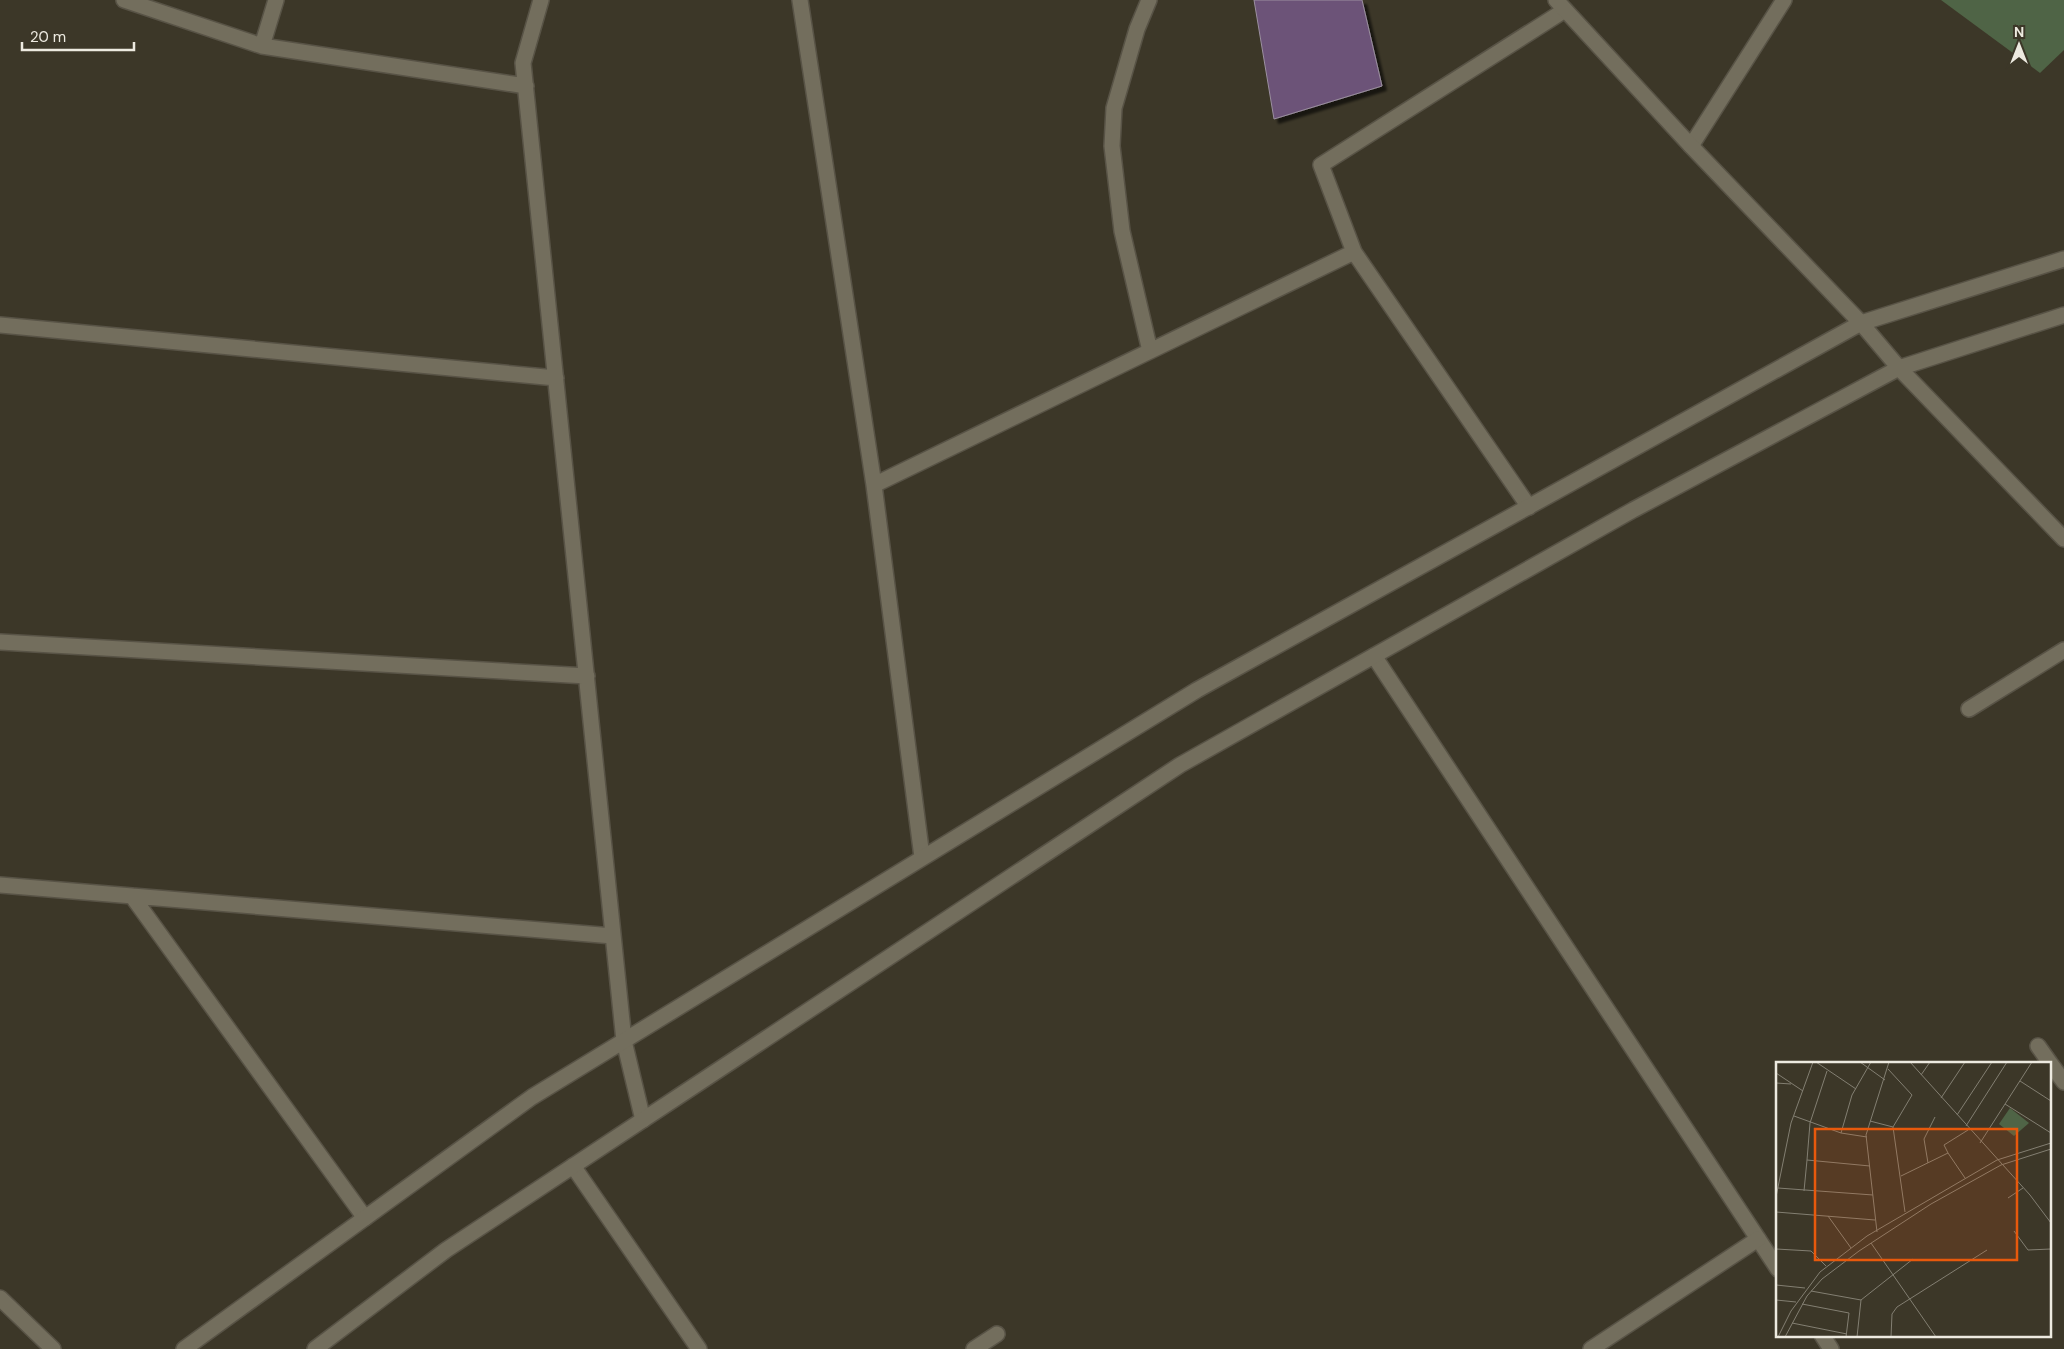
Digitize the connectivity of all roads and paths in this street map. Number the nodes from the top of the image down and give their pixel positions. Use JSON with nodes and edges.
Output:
{"nodes":[{"id":1,"x":124,"y":0,"type":"edge"},
{"id":2,"x":276,"y":0,"type":"edge"},
{"id":3,"x":542,"y":0,"type":"edge"},
{"id":4,"x":800,"y":0,"type":"edge"},
{"id":5,"x":1149,"y":0,"type":"edge"},
{"id":6,"x":1784,"y":0,"type":"edge"},
{"id":7,"x":1560,"y":5,"type":"edge"},
{"id":8,"x":262,"y":46,"type":"junction"},
{"id":9,"x":526,"y":86,"type":"junction"},
{"id":10,"x":1691,"y":146,"type":"junction"},
{"id":11,"x":1354,"y":252,"type":"junction"},
{"id":12,"x":2064,"y":259,"type":"edge"},
{"id":13,"x":2064,"y":315,"type":"edge"},
{"id":14,"x":1861,"y":323,"type":"junction"},
{"id":15,"x":0,"y":326,"type":"edge"},
{"id":16,"x":1150,"y":351,"type":"junction"},
{"id":17,"x":1898,"y":368,"type":"junction"},
{"id":18,"x":556,"y":378,"type":"junction"},
{"id":19,"x":874,"y":485,"type":"junction"},
{"id":20,"x":1529,"y":507,"type":"junction"},
{"id":21,"x":2064,"y":538,"type":"edge"},
{"id":22,"x":0,"y":642,"type":"edge"},
{"id":23,"x":2064,"y":650,"type":"edge"},
{"id":24,"x":1374,"y":656,"type":"junction"},
{"id":25,"x":587,"y":676,"type":"junction"},
{"id":26,"x":1969,"y":709,"type":"dead end"},
{"id":27,"x":922,"y":857,"type":"junction"},
{"id":28,"x":0,"y":885,"type":"edge"},
{"id":29,"x":132,"y":896,"type":"junction"},
{"id":30,"x":613,"y":936,"type":"junction"},
{"id":31,"x":624,"y":1041,"type":"junction"},
{"id":32,"x":2038,"y":1046,"type":"dead end"},
{"id":33,"x":2049,"y":1062,"type":"edge"},
{"id":34,"x":2052,"y":1066,"type":"edge"},
{"id":35,"x":2064,"y":1082,"type":"edge"},
{"id":36,"x":643,"y":1120,"type":"junction"},
{"id":37,"x":572,"y":1166,"type":"junction"},
{"id":38,"x":365,"y":1218,"type":"junction"},
{"id":39,"x":1758,"y":1239,"type":"junction"},
{"id":40,"x":1776,"y":1266,"type":"edge"},
{"id":41,"x":0,"y":1298,"type":"edge"},
{"id":42,"x":998,"y":1334,"type":"dead end"},
{"id":43,"x":1823,"y":1336,"type":"edge"},
{"id":44,"x":52,"y":1349,"type":"edge"},
{"id":45,"x":184,"y":1349,"type":"edge"},
{"id":46,"x":315,"y":1349,"type":"edge"},
{"id":47,"x":699,"y":1349,"type":"edge"},
{"id":48,"x":974,"y":1349,"type":"edge"},
{"id":49,"x":1591,"y":1349,"type":"edge"},
{"id":50,"x":1831,"y":1349,"type":"edge"}],
"edges":[{"from":1,"to":8,"type":"street"},
{"from":2,"to":8,"type":"street"},
{"from":3,"to":9,"type":"street"},
{"from":4,"to":19,"type":"street"},
{"from":5,"to":16,"type":"street"},
{"from":6,"to":10,"type":"street"},
{"from":7,"to":10,"type":"street"},
{"from":7,"to":11,"type":"street"},
{"from":8,"to":9,"type":"street"},
{"from":9,"to":18,"type":"street"},
{"from":10,"to":14,"type":"street"},
{"from":11,"to":16,"type":"street"},
{"from":11,"to":20,"type":"street"},
{"from":12,"to":14,"type":"street"},
{"from":13,"to":17,"type":"street"},
{"from":14,"to":17,"type":"street"},
{"from":14,"to":20,"type":"street"},
{"from":15,"to":18,"type":"street"},
{"from":16,"to":19,"type":"street"},
{"from":17,"to":21,"type":"street"},
{"from":17,"to":24,"type":"street"},
{"from":18,"to":25,"type":"street"},
{"from":19,"to":27,"type":"street"},
{"from":20,"to":27,"type":"street"},
{"from":22,"to":25,"type":"street"},
{"from":23,"to":26,"type":"street"},
{"from":24,"to":36,"type":"street"},
{"from":24,"to":39,"type":"street"},
{"from":25,"to":30,"type":"street"},
{"from":27,"to":31,"type":"street"},
{"from":28,"to":29,"type":"street"},
{"from":29,"to":30,"type":"street"},
{"from":29,"to":38,"type":"street"},
{"from":30,"to":31,"type":"street"},
{"from":31,"to":36,"type":"street"},
{"from":31,"to":38,"type":"street"},
{"from":32,"to":33,"type":"street"},
{"from":34,"to":35,"type":"street"},
{"from":36,"to":37,"type":"street"},
{"from":37,"to":46,"type":"street"},
{"from":37,"to":47,"type":"street"},
{"from":38,"to":45,"type":"street"},
{"from":39,"to":40,"type":"street"},
{"from":39,"to":49,"type":"street"},
{"from":41,"to":44,"type":"street"},
{"from":42,"to":48,"type":"street"},
{"from":43,"to":50,"type":"street"}]}
